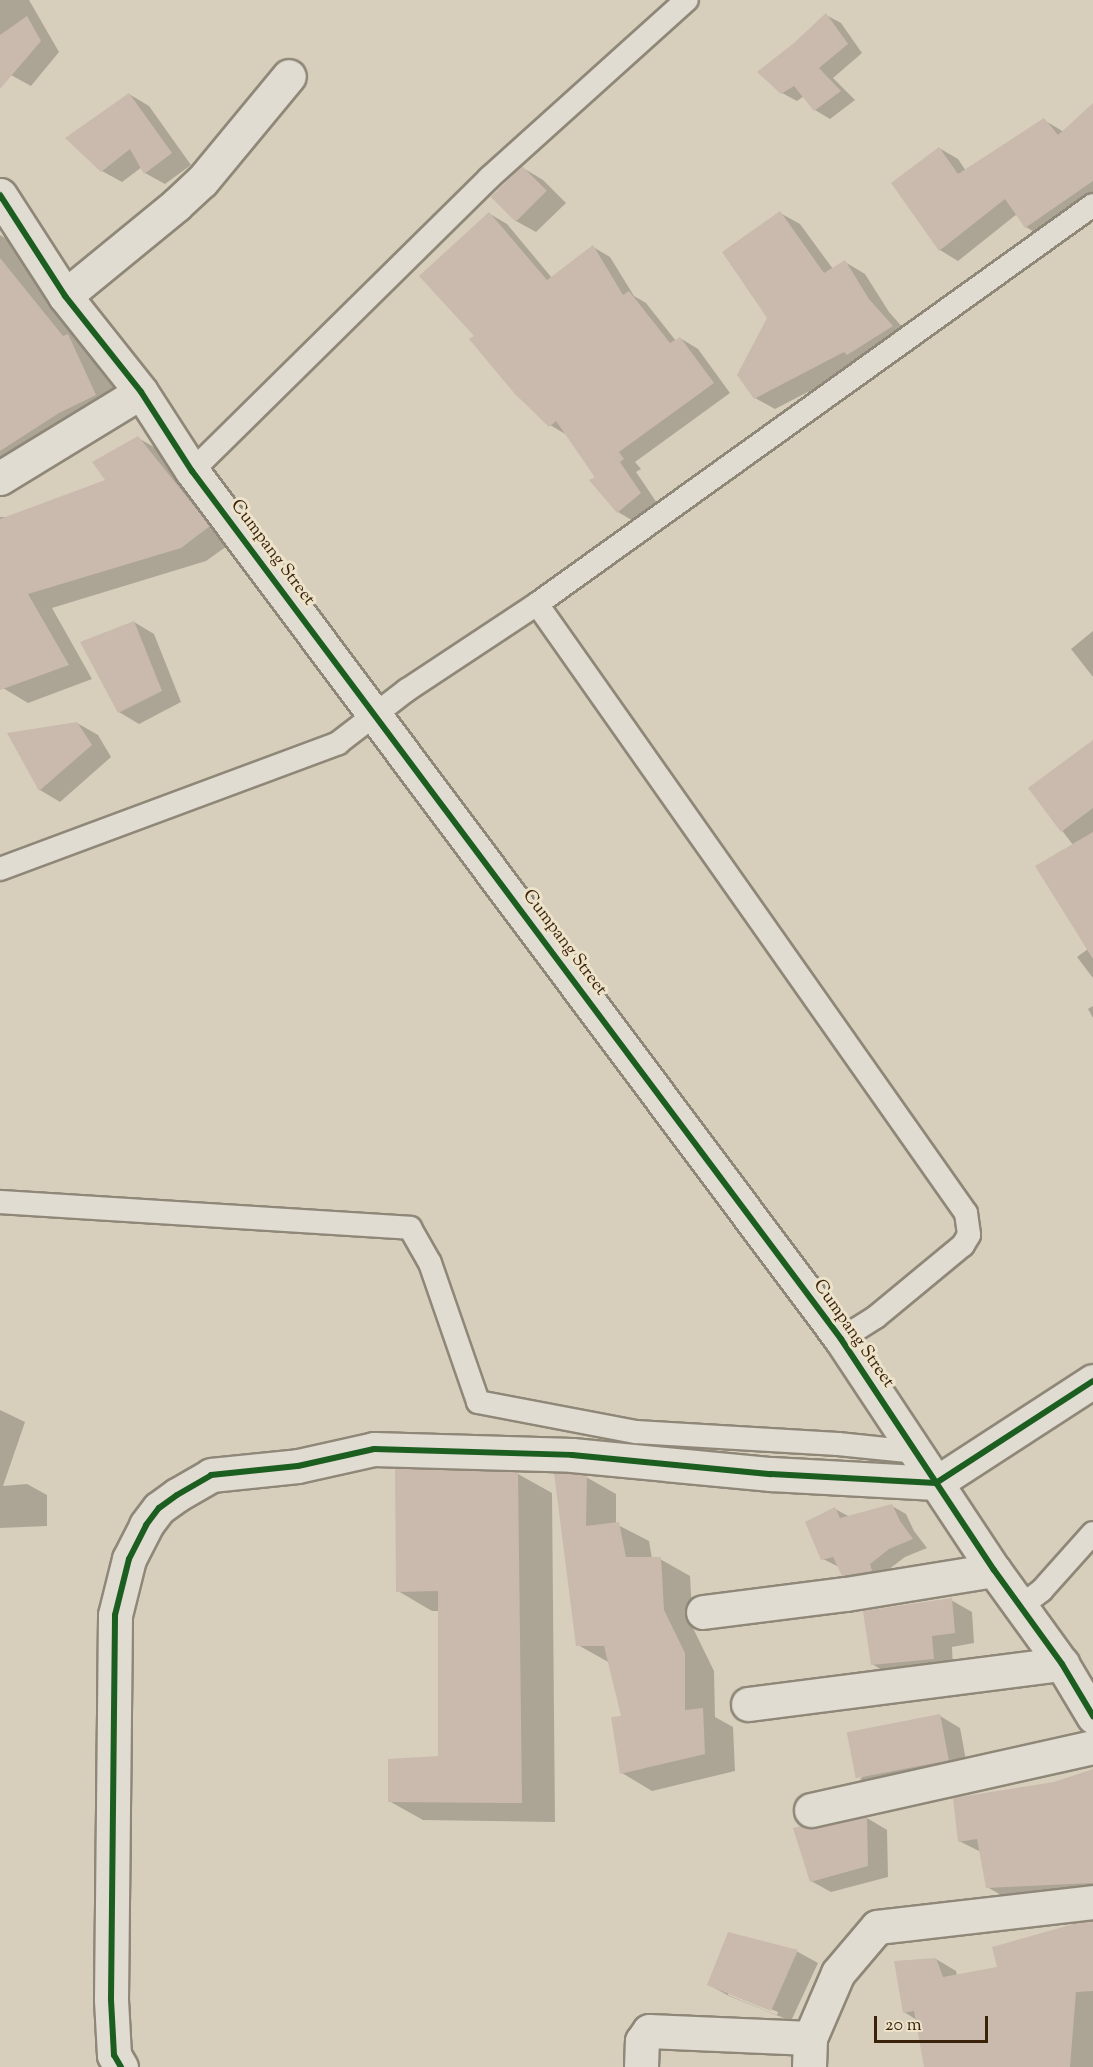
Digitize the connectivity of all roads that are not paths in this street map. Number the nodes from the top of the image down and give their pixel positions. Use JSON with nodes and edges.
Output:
{"nodes":[{"id":1,"x":687,"y":0,"type":"edge"},
{"id":2,"x":289,"y":76,"type":"dead end"},
{"id":3,"x":0,"y":195,"type":"edge"},
{"id":4,"x":1093,"y":205,"type":"edge"},
{"id":5,"x":65,"y":296,"type":"junction"},
{"id":6,"x":141,"y":392,"type":"junction"},
{"id":7,"x":192,"y":471,"type":"junction"},
{"id":8,"x":0,"y":478,"type":"edge"},
{"id":9,"x":537,"y":604,"type":"junction"},
{"id":10,"x":375,"y":715,"type":"junction"},
{"id":11,"x":0,"y":869,"type":"edge"},
{"id":12,"x":0,"y":1202,"type":"edge"},
{"id":13,"x":841,"y":1339,"type":"junction"},
{"id":14,"x":1093,"y":1381,"type":"edge"},
{"id":15,"x":915,"y":1452,"type":"junction"},
{"id":16,"x":936,"y":1483,"type":"junction"},
{"id":17,"x":1093,"y":1533,"type":"edge"},
{"id":18,"x":994,"y":1570,"type":"junction"},
{"id":19,"x":1021,"y":1606,"type":"junction"},
{"id":20,"x":704,"y":1612,"type":"dead end"},
{"id":21,"x":1062,"y":1664,"type":"junction"},
{"id":22,"x":748,"y":1704,"type":"dead end"},
{"id":23,"x":1093,"y":1715,"type":"edge"},
{"id":24,"x":1093,"y":1747,"type":"edge"},
{"id":25,"x":811,"y":1810,"type":"dead end"},
{"id":26,"x":1093,"y":1902,"type":"edge"},
{"id":27,"x":810,"y":2053,"type":"edge"},
{"id":28,"x":121,"y":2067,"type":"edge"},
{"id":29,"x":641,"y":2067,"type":"edge"}],
"edges":[{"from":1,"to":7,"type":"lane"},
{"from":2,"to":5,"type":"street"},
{"from":3,"to":5,"type":"street","name":"Cumpang Street"},
{"from":4,"to":9,"type":"lane"},
{"from":5,"to":6,"type":"street","name":"Cumpang Street"},
{"from":6,"to":7,"type":"street","name":"Cumpang Street"},
{"from":6,"to":8,"type":"street"},
{"from":7,"to":10,"type":"street","name":"Cumpang Street"},
{"from":9,"to":10,"type":"lane"},
{"from":9,"to":13,"type":"lane"},
{"from":10,"to":11,"type":"lane"},
{"from":10,"to":13,"type":"street","name":"Cumpang Street"},
{"from":12,"to":15,"type":"lane"},
{"from":13,"to":15,"type":"street","name":"Cumpang Street"},
{"from":14,"to":16,"type":"street"},
{"from":15,"to":16,"type":"street","name":"Cumpang Street"},
{"from":16,"to":18,"type":"street","name":"Cumpang Street"},
{"from":16,"to":28,"type":"street"},
{"from":17,"to":19,"type":"lane"},
{"from":18,"to":19,"type":"street","name":"Cumpang Street"},
{"from":18,"to":20,"type":"street"},
{"from":19,"to":21,"type":"street","name":"Cumpang Street"},
{"from":21,"to":22,"type":"street"},
{"from":21,"to":23,"type":"street","name":"Cumpang Street"},
{"from":24,"to":25,"type":"street"},
{"from":26,"to":27,"type":"street"},
{"from":27,"to":29,"type":"street"}]}
